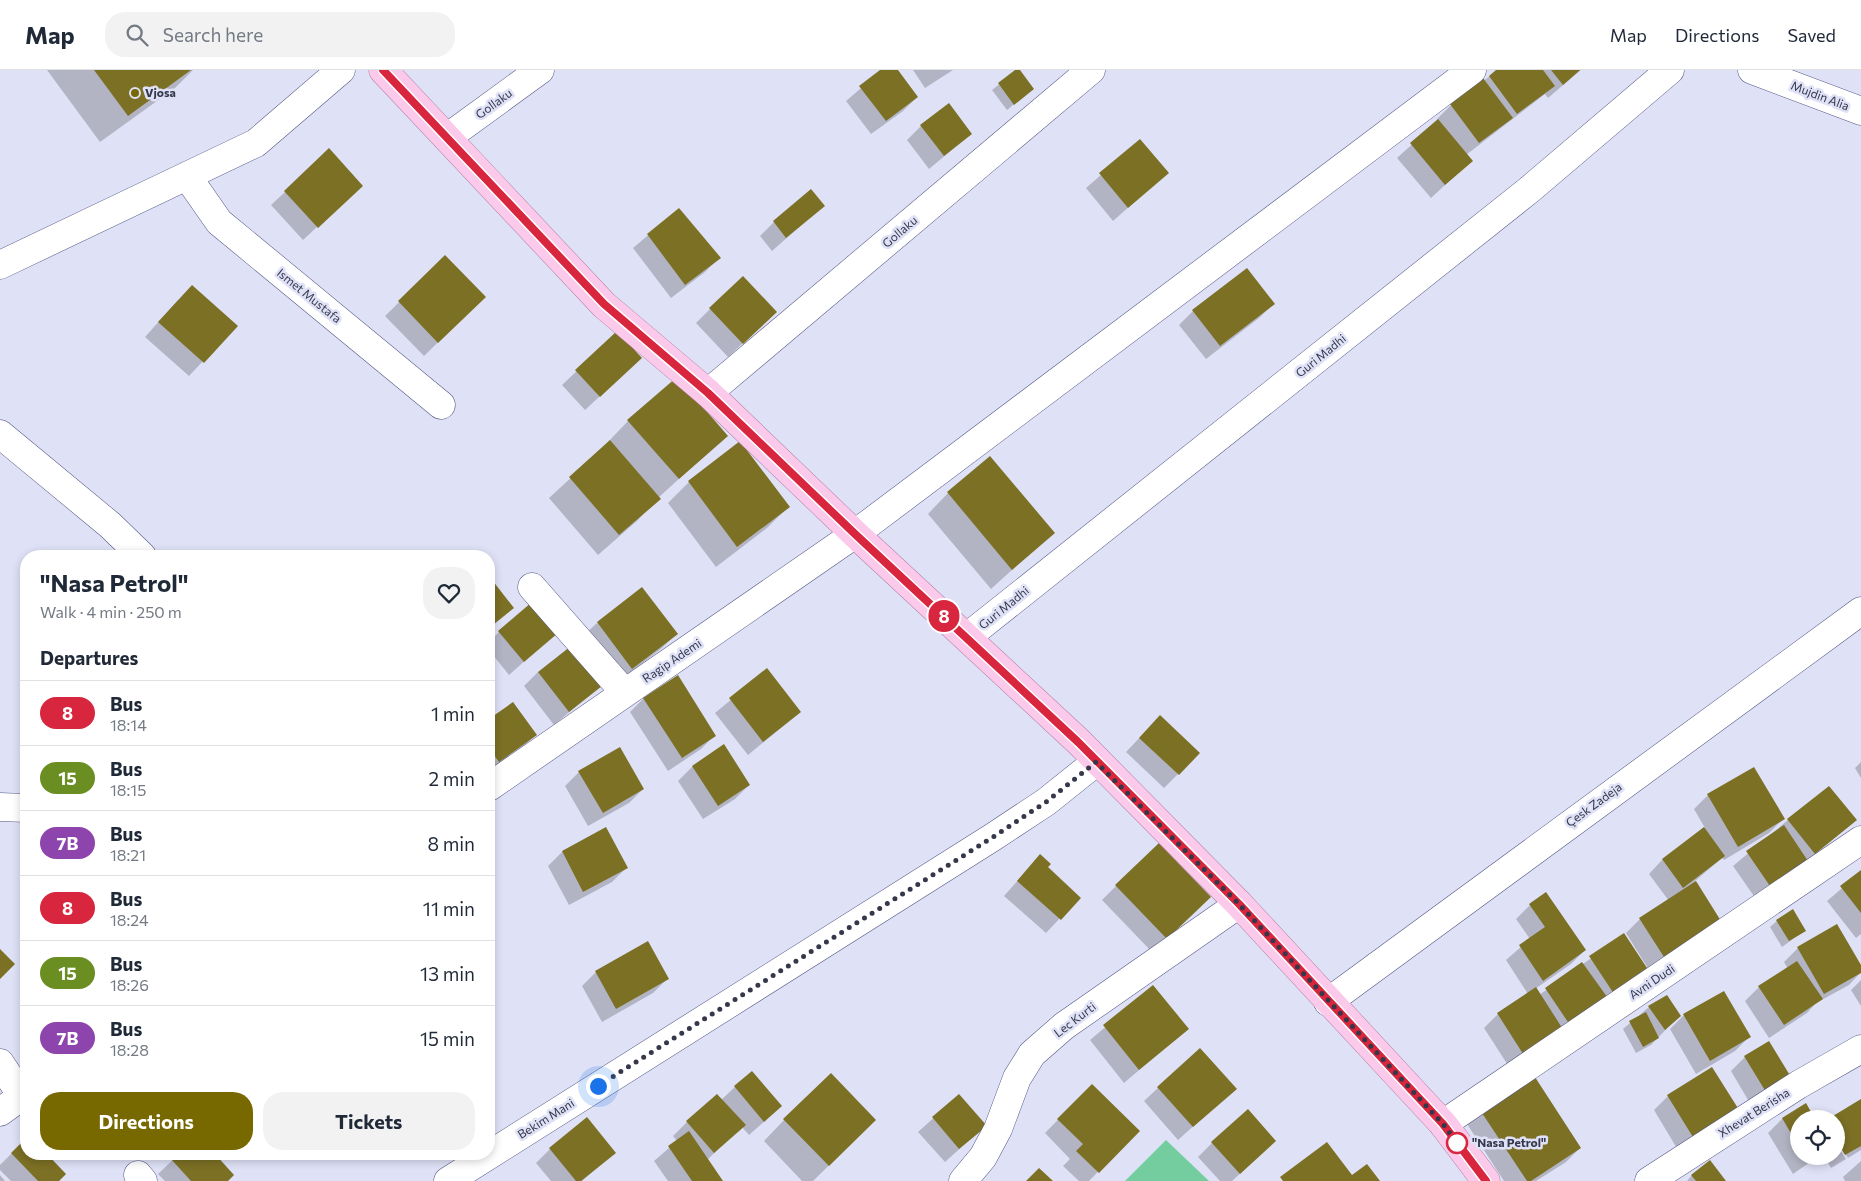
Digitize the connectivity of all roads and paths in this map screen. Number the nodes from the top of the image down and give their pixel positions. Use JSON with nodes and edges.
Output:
{"nodes":[{"id":1,"x":341,"y":70,"type":"edge"},
{"id":2,"x":383,"y":70,"type":"edge"},
{"id":3,"x":540,"y":70,"type":"edge"},
{"id":4,"x":1091,"y":70,"type":"edge"},
{"id":5,"x":1472,"y":70,"type":"edge"},
{"id":6,"x":1670,"y":70,"type":"edge"},
{"id":7,"x":1752,"y":70,"type":"edge"},
{"id":8,"x":1861,"y":111,"type":"edge"},
{"id":9,"x":448,"y":137,"type":"junction"},
{"id":10,"x":187,"y":176,"type":"junction"},
{"id":11,"x":0,"y":265,"type":"edge"},
{"id":12,"x":708,"y":393,"type":"junction"},
{"id":13,"x":441,"y":405,"type":"dead end"},
{"id":14,"x":0,"y":434,"type":"edge"},
{"id":15,"x":855,"y":534,"type":"junction"},
{"id":16,"x":136,"y":550,"type":"edge"},
{"id":17,"x":532,"y":586,"type":"dead end"},
{"id":18,"x":1861,"y":611,"type":"edge"},
{"id":19,"x":967,"y":637,"type":"junction"},
{"id":20,"x":625,"y":693,"type":"junction"},
{"id":21,"x":1096,"y":762,"type":"junction"},
{"id":22,"x":495,"y":782,"type":"edge"},
{"id":23,"x":0,"y":807,"type":"edge"},
{"id":24,"x":20,"y":808,"type":"edge"},
{"id":25,"x":1861,"y":840,"type":"edge"},
{"id":26,"x":1239,"y":904,"type":"junction"},
{"id":27,"x":1328,"y":1002,"type":"junction"},
{"id":28,"x":1861,"y":1049,"type":"edge"},
{"id":29,"x":0,"y":1062,"type":"edge"},
{"id":30,"x":20,"y":1089,"type":"edge"},
{"id":31,"x":20,"y":1097,"type":"edge"},
{"id":32,"x":0,"y":1112,"type":"edge"},
{"id":33,"x":1443,"y":1124,"type":"junction"},
{"id":34,"x":495,"y":1151,"type":"edge"},
{"id":35,"x":481,"y":1160,"type":"edge"},
{"id":36,"x":448,"y":1181,"type":"edge"},
{"id":37,"x":963,"y":1181,"type":"edge"},
{"id":38,"x":1486,"y":1181,"type":"edge"},
{"id":39,"x":1649,"y":1181,"type":"edge"}],
"edges":[{"from":1,"to":10,"type":"street"},
{"from":2,"to":9,"type":"main road"},
{"from":3,"to":9,"type":"street","name":"Gollaku"},
{"from":4,"to":12,"type":"street","name":"Gollaku"},
{"from":5,"to":15,"type":"street","name":"Ragip Ademi"},
{"from":6,"to":19,"type":"street","name":"Guri Madhi"},
{"from":7,"to":8,"type":"street","name":"Mujdin Alia"},
{"from":9,"to":12,"type":"main road"},
{"from":10,"to":11,"type":"street"},
{"from":10,"to":13,"type":"street","name":"Ismet Mustafa"},
{"from":12,"to":15,"type":"main road"},
{"from":14,"to":16,"type":"street"},
{"from":15,"to":19,"type":"main road"},
{"from":15,"to":20,"type":"street","name":"Ragip Ademi"},
{"from":17,"to":20,"type":"street"},
{"from":18,"to":27,"type":"street","name":"Çesk Zadeja"},
{"from":19,"to":21,"type":"main road"},
{"from":20,"to":22,"type":"street","name":"Ragip Ademi"},
{"from":21,"to":26,"type":"main road"},
{"from":21,"to":34,"type":"street","name":"Bekim Mani"},
{"from":23,"to":24,"type":"street"},
{"from":25,"to":33,"type":"street","name":"Avni Dudi"},
{"from":26,"to":27,"type":"main road"},
{"from":26,"to":37,"type":"street","name":"Lec Kurti"},
{"from":27,"to":33,"type":"main road"},
{"from":28,"to":39,"type":"street","name":"Xhevat Berisha"},
{"from":29,"to":30,"type":"street"},
{"from":31,"to":32,"type":"street"},
{"from":33,"to":38,"type":"main road"},
{"from":35,"to":36,"type":"street","name":"Bekim Mani"}]}
